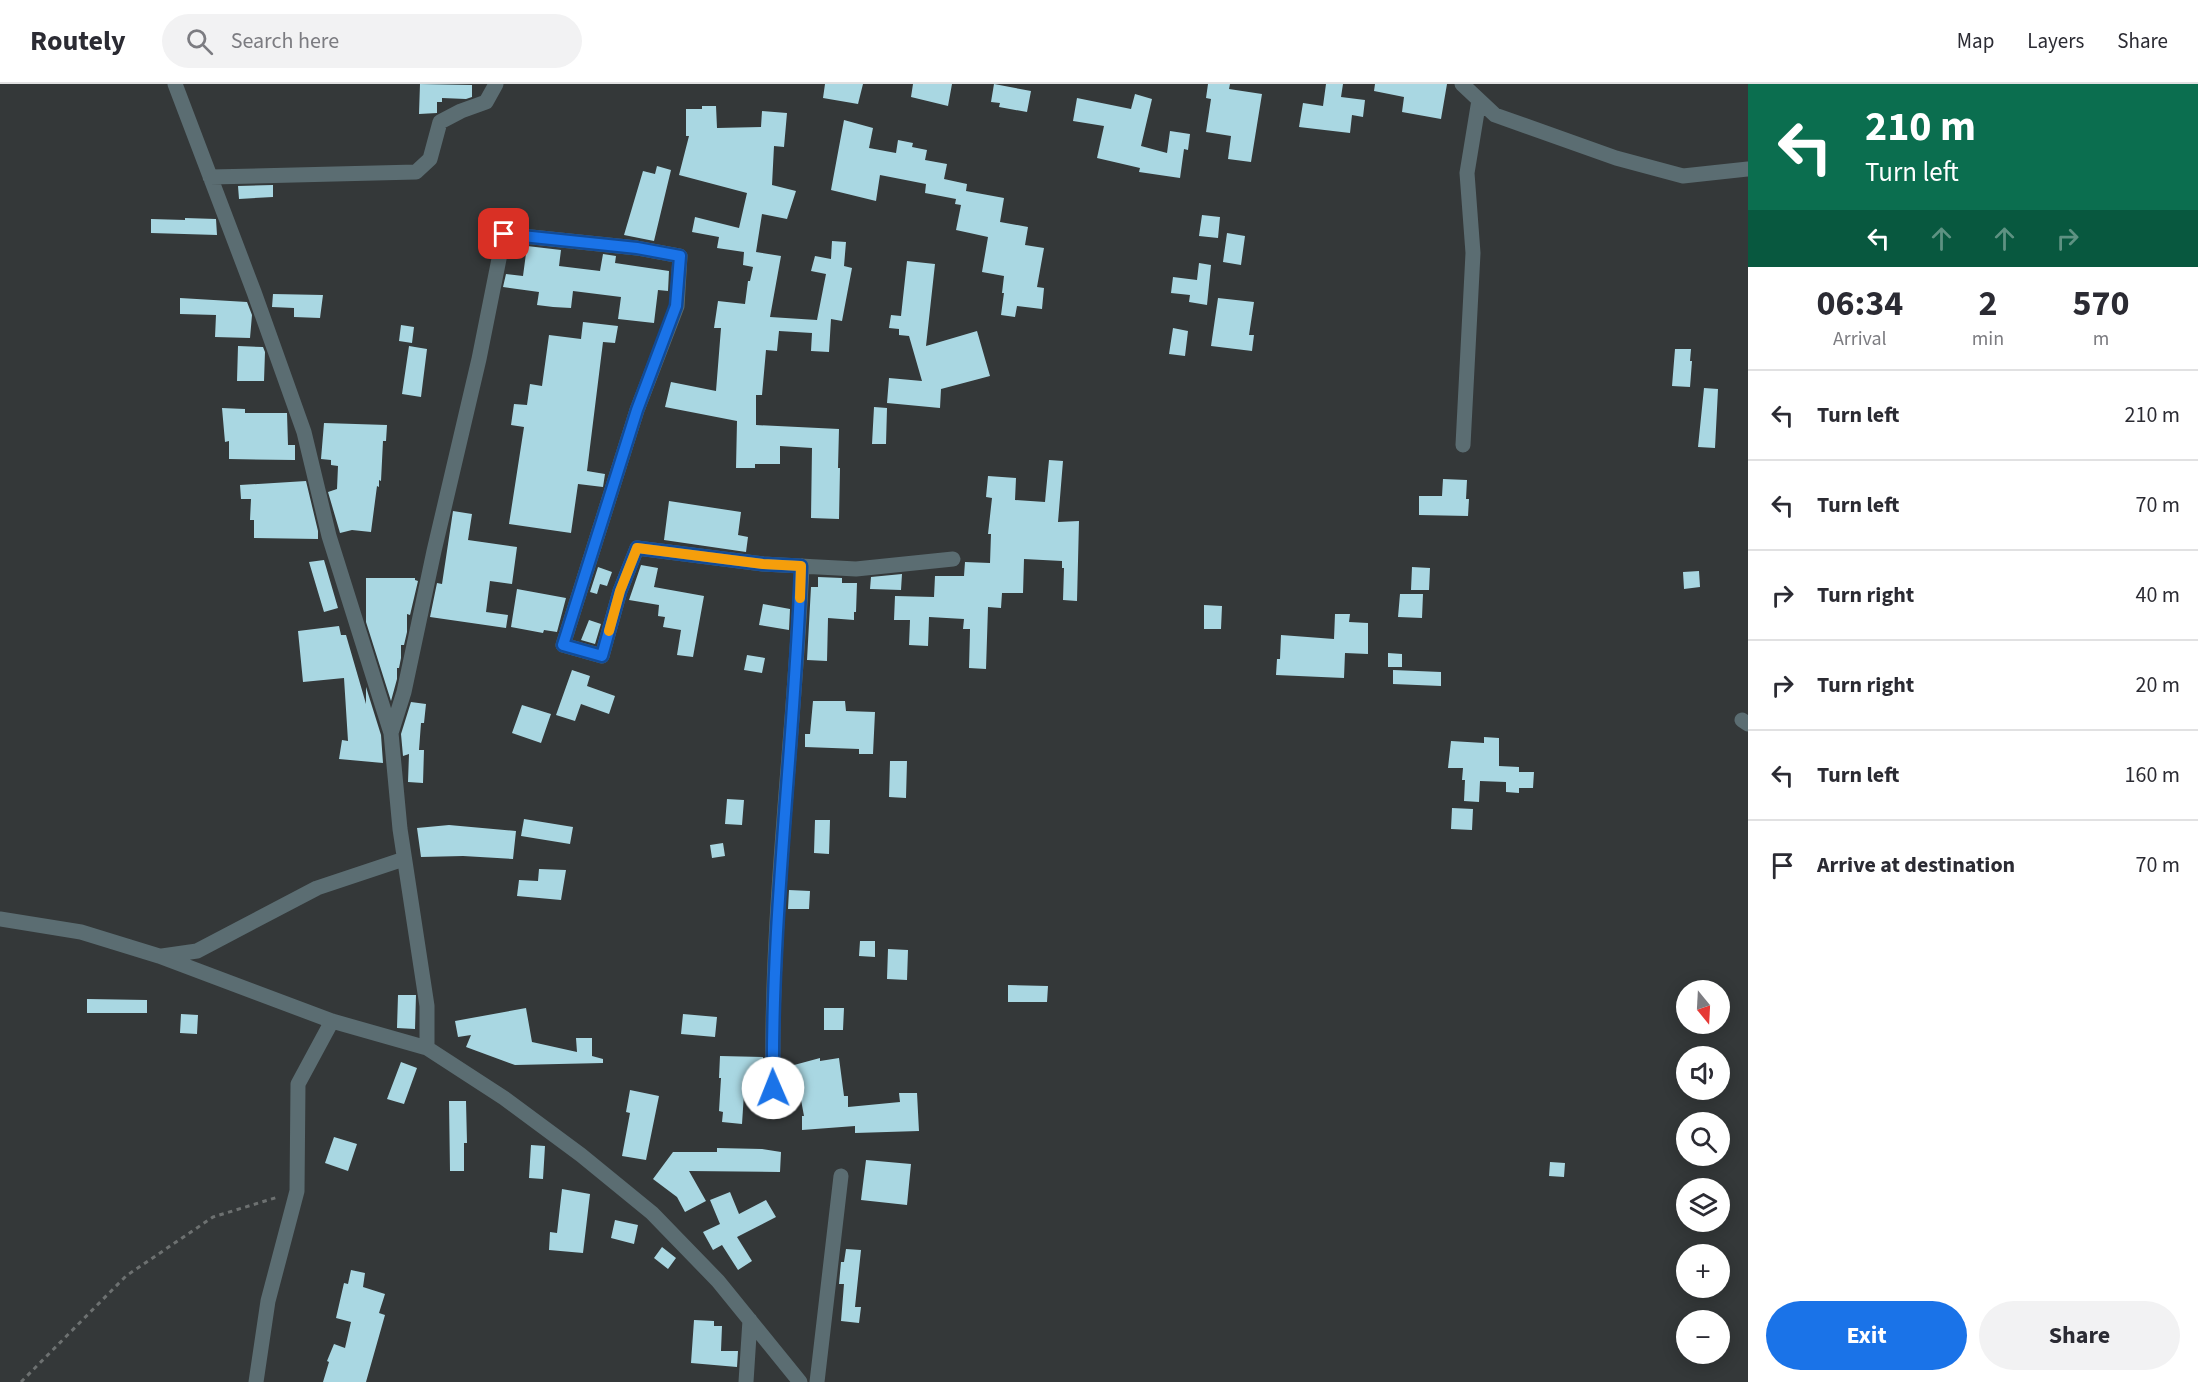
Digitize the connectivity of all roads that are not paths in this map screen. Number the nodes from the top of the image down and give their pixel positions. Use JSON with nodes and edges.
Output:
{"nodes":[{"id":1,"x":175,"y":84,"type":"edge"},
{"id":2,"x":496,"y":84,"type":"edge"},
{"id":3,"x":1462,"y":84,"type":"edge"},
{"id":4,"x":1479,"y":100,"type":"junction"},
{"id":5,"x":1748,"y":169,"type":"edge"},
{"id":6,"x":210,"y":177,"type":"junction"},
{"id":7,"x":1463,"y":445,"type":"dead end"},
{"id":8,"x":953,"y":560,"type":"dead end"},
{"id":9,"x":801,"y":566,"type":"junction"},
{"id":10,"x":392,"y":733,"type":"junction"},
{"id":11,"x":404,"y":859,"type":"junction"},
{"id":12,"x":0,"y":920,"type":"edge"},
{"id":13,"x":159,"y":956,"type":"junction"},
{"id":14,"x":332,"y":1020,"type":"junction"},
{"id":15,"x":427,"y":1048,"type":"junction"},
{"id":16,"x":773,"y":1088,"type":"dead end"},
{"id":17,"x":841,"y":1176,"type":"dead end"},
{"id":18,"x":750,"y":1320,"type":"junction"},
{"id":19,"x":256,"y":1382,"type":"edge"},
{"id":20,"x":746,"y":1382,"type":"edge"},
{"id":21,"x":800,"y":1382,"type":"edge"},
{"id":22,"x":817,"y":1382,"type":"edge"}],
"edges":[{"from":1,"to":6,"type":"street"},
{"from":2,"to":6,"type":"street"},
{"from":3,"to":4,"type":"street"},
{"from":4,"to":5,"type":"street"},
{"from":4,"to":7,"type":"street"},
{"from":6,"to":10,"type":"street"},
{"from":8,"to":9,"type":"street"},
{"from":9,"to":10,"type":"street"},
{"from":9,"to":16,"type":"street"},
{"from":10,"to":11,"type":"street"},
{"from":11,"to":13,"type":"street"},
{"from":11,"to":15,"type":"street"},
{"from":12,"to":13,"type":"street"},
{"from":13,"to":14,"type":"street"},
{"from":14,"to":15,"type":"street"},
{"from":14,"to":19,"type":"street"},
{"from":15,"to":18,"type":"street"},
{"from":17,"to":22,"type":"street"},
{"from":18,"to":20,"type":"street"},
{"from":18,"to":21,"type":"street"}]}
